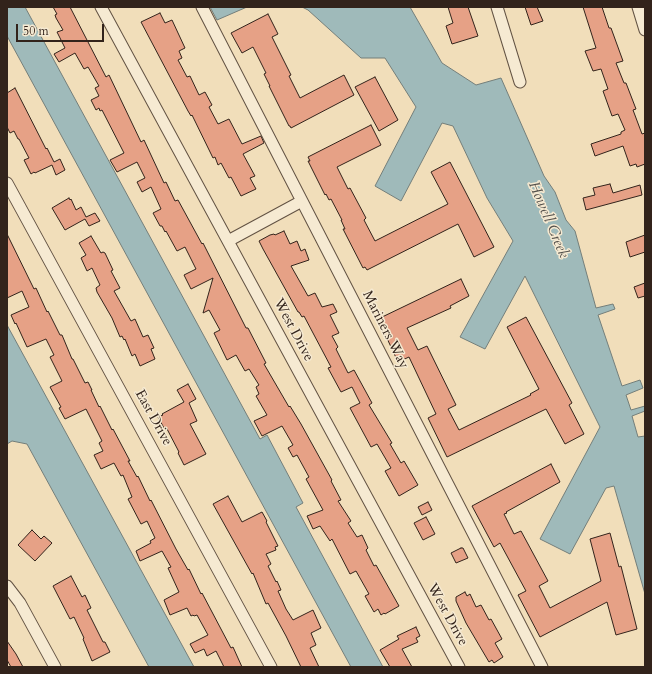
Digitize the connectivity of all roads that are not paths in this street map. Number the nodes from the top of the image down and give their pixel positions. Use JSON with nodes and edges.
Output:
{"nodes":[{"id":1,"x":101,"y":7,"type":"edge"},
{"id":2,"x":202,"y":7,"type":"edge"},
{"id":3,"x":496,"y":7,"type":"edge"},
{"id":4,"x":638,"y":7,"type":"edge"},
{"id":5,"x":645,"y":30,"type":"edge"},
{"id":6,"x":520,"y":82,"type":"dead end"},
{"id":7,"x":7,"y":183,"type":"edge"},
{"id":8,"x":302,"y":201,"type":"junction"},
{"id":9,"x":228,"y":241,"type":"junction"},
{"id":10,"x":7,"y":586,"type":"edge"},
{"id":11,"x":55,"y":667,"type":"edge"},
{"id":12,"x":271,"y":667,"type":"edge"},
{"id":13,"x":459,"y":667,"type":"edge"},
{"id":14,"x":542,"y":667,"type":"edge"}],
"edges":[{"from":1,"to":9,"type":"street","name":"West Drive"},
{"from":2,"to":8,"type":"street","name":"Mariners Way"},
{"from":3,"to":6,"type":"street"},
{"from":4,"to":5,"type":"street"},
{"from":7,"to":12,"type":"street","name":"East Drive"},
{"from":8,"to":9,"type":"street"},
{"from":8,"to":14,"type":"street","name":"Mariners Way"},
{"from":9,"to":13,"type":"street","name":"West Drive"},
{"from":10,"to":11,"type":"street"}]}
